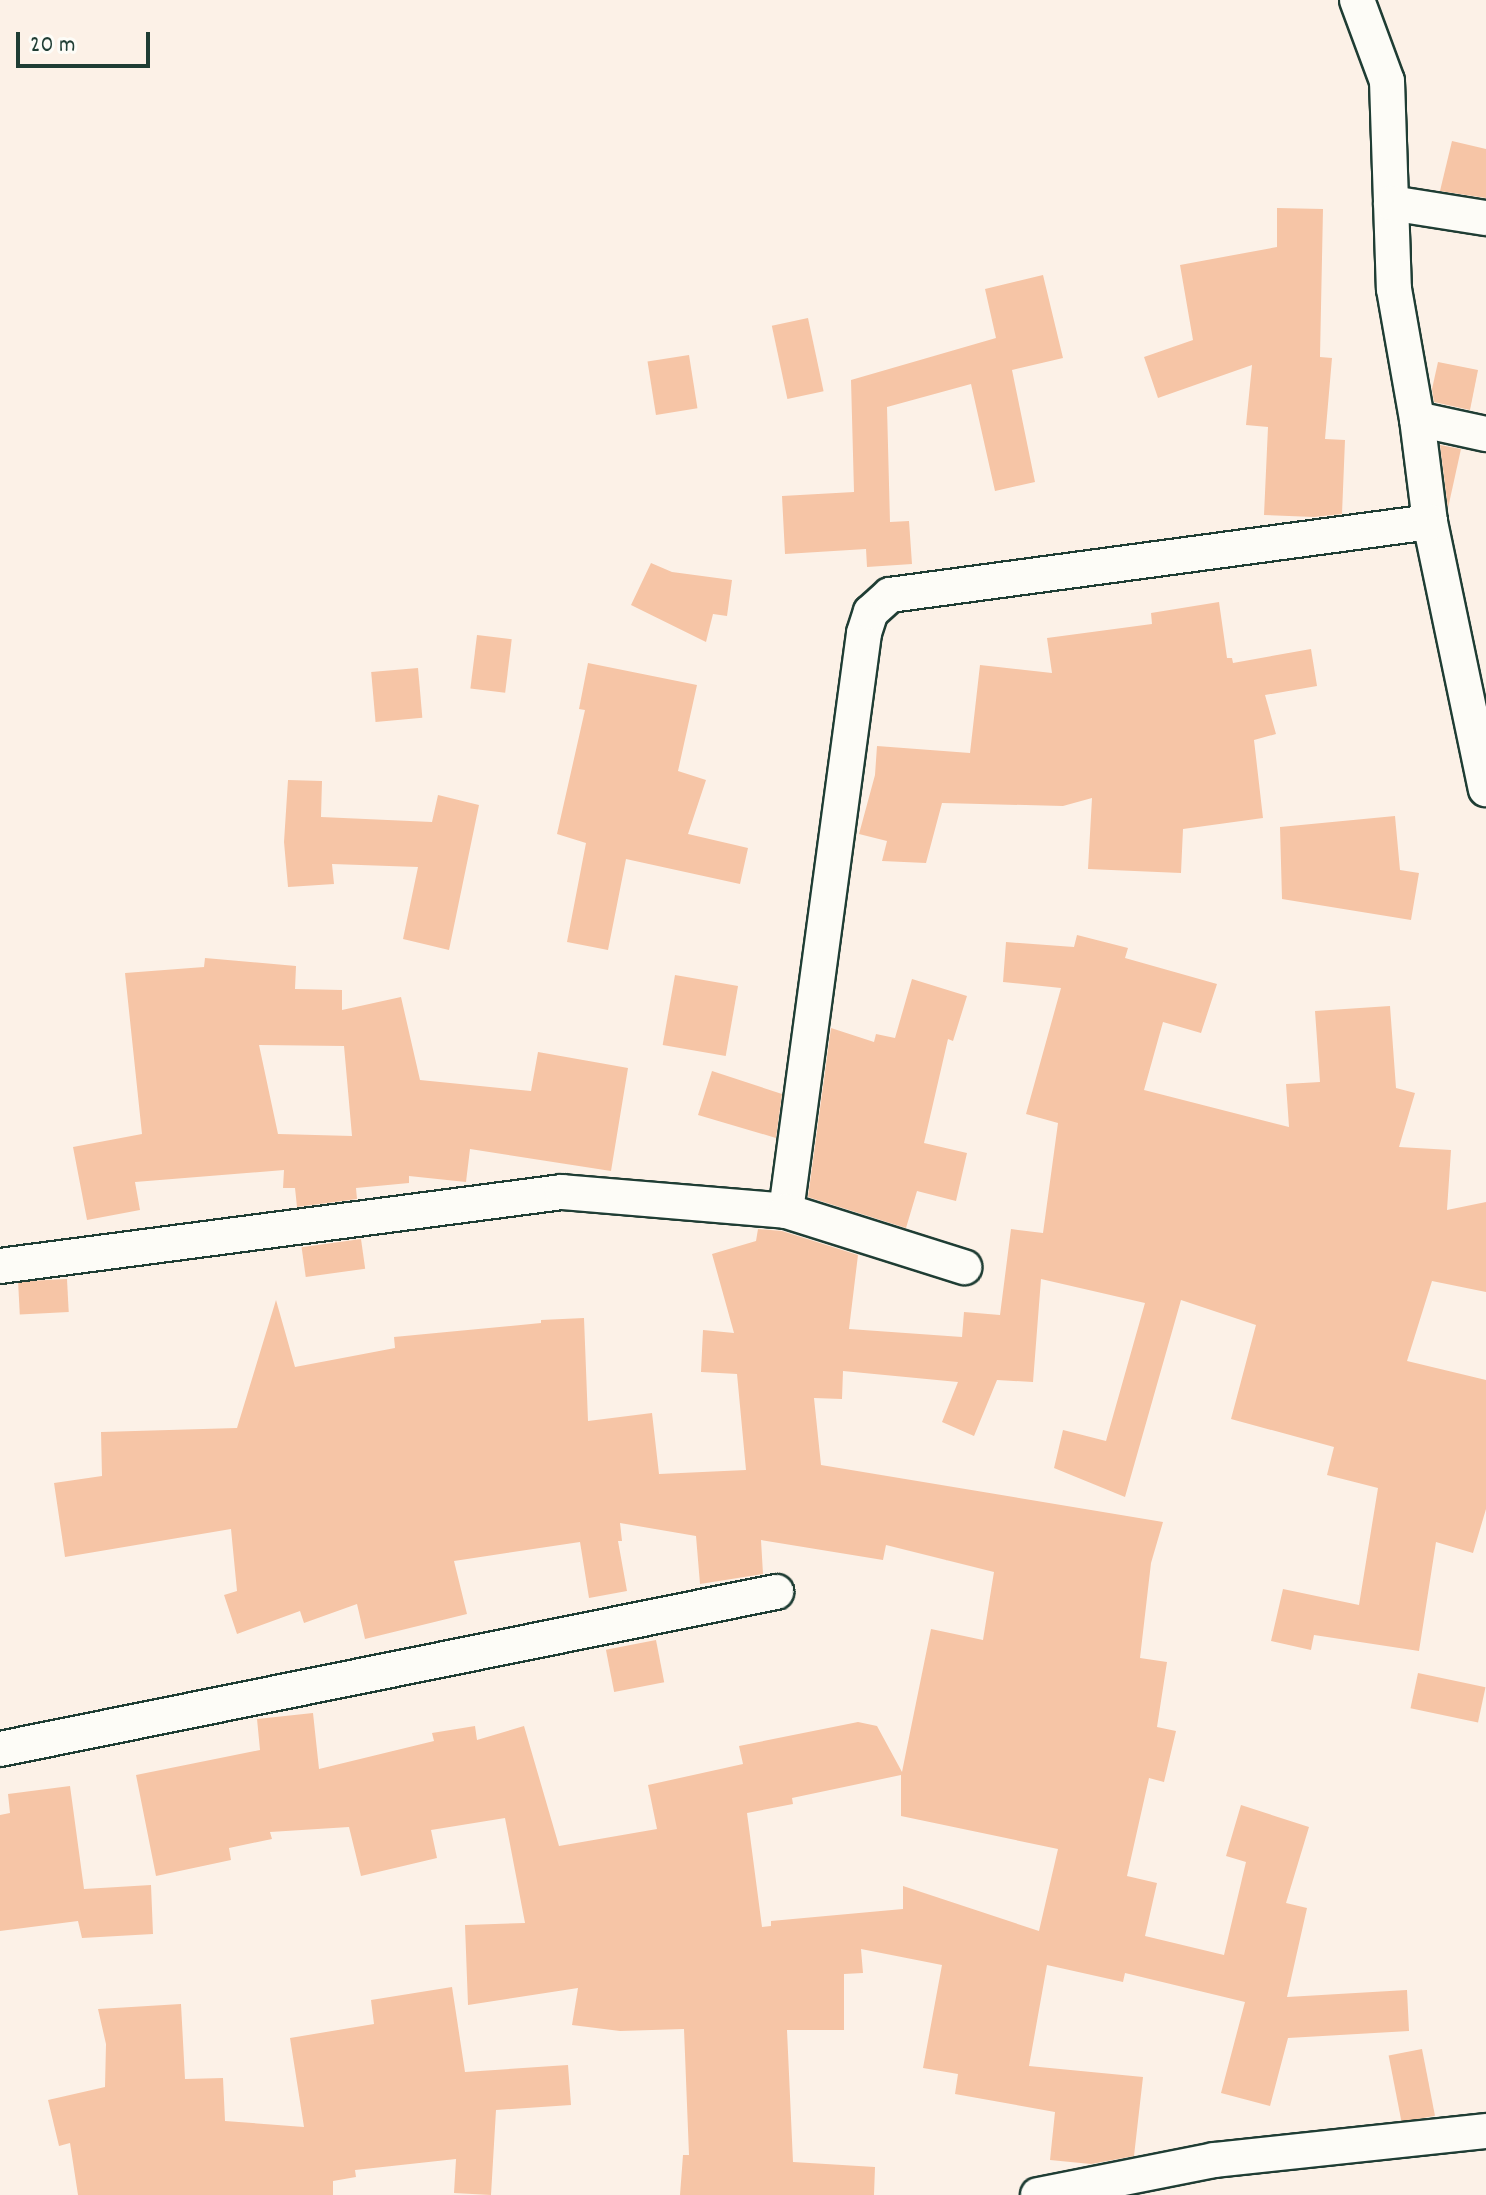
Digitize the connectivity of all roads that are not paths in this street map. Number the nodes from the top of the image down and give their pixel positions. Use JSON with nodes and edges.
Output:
{"nodes":[{"id":1,"x":1357,"y":0,"type":"edge"},
{"id":2,"x":1391,"y":203,"type":"junction"},
{"id":3,"x":1486,"y":218,"type":"edge"},
{"id":4,"x":1417,"y":419,"type":"junction"},
{"id":5,"x":1486,"y":434,"type":"edge"},
{"id":6,"x":1430,"y":522,"type":"junction"},
{"id":7,"x":1486,"y":789,"type":"edge"},
{"id":8,"x":786,"y":1211,"type":"junction"},
{"id":9,"x":0,"y":1266,"type":"edge"},
{"id":10,"x":964,"y":1267,"type":"dead end"},
{"id":11,"x":776,"y":1592,"type":"dead end"},
{"id":12,"x":0,"y":1749,"type":"edge"},
{"id":13,"x":1486,"y":2131,"type":"edge"},
{"id":14,"x":1038,"y":2195,"type":"edge"}],
"edges":[{"from":1,"to":2,"type":"street"},
{"from":2,"to":3,"type":"street"},
{"from":2,"to":4,"type":"street"},
{"from":4,"to":5,"type":"street"},
{"from":4,"to":6,"type":"street"},
{"from":6,"to":7,"type":"street"},
{"from":6,"to":8,"type":"street"},
{"from":8,"to":9,"type":"street"},
{"from":8,"to":10,"type":"street"},
{"from":11,"to":12,"type":"street"},
{"from":13,"to":14,"type":"street"}]}
